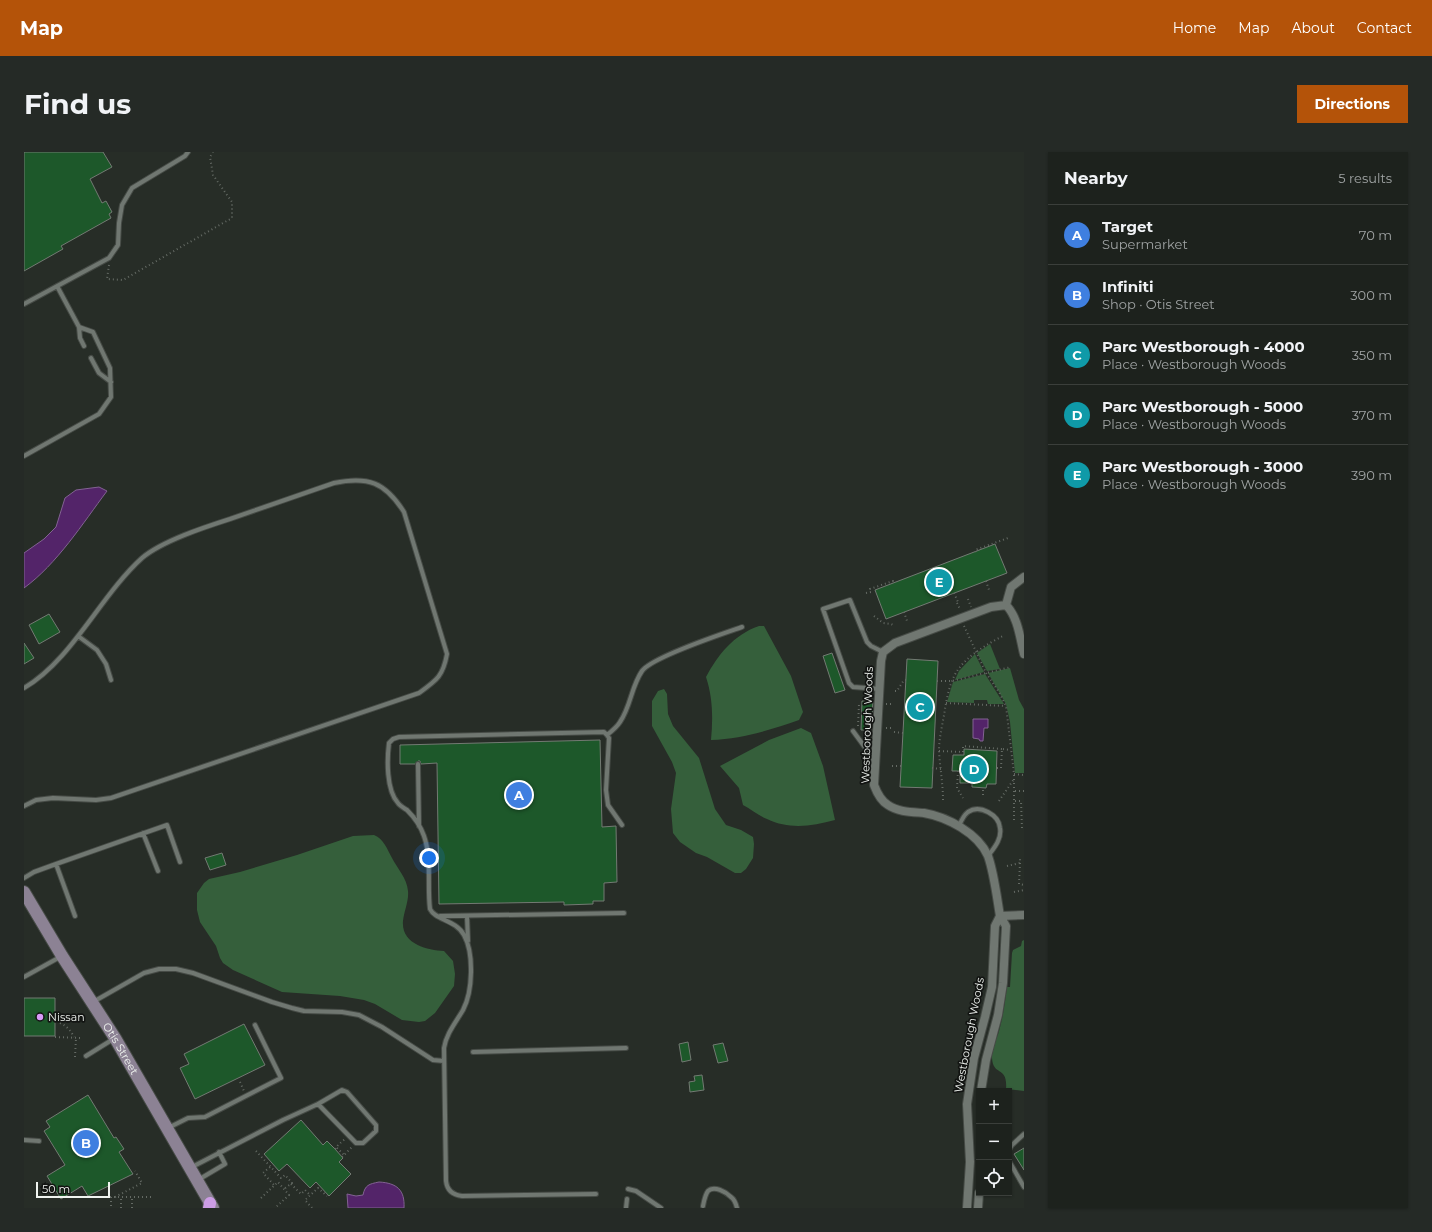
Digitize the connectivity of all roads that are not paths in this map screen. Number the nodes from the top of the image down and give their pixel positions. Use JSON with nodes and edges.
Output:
{"nodes":[{"id":1,"x":188,"y":152,"type":"edge"},
{"id":2,"x":57,"y":286,"type":"junction"},
{"id":3,"x":24,"y":304,"type":"edge"},
{"id":4,"x":79,"y":327,"type":"junction"},
{"id":5,"x":84,"y":346,"type":"dead end"},
{"id":6,"x":91,"y":358,"type":"dead end"},
{"id":7,"x":111,"y":382,"type":"junction"},
{"id":8,"x":24,"y":456,"type":"edge"},
{"id":9,"x":1024,"y":577,"type":"edge"},
{"id":10,"x":1006,"y":605,"type":"junction"},
{"id":11,"x":742,"y":627,"type":"dead end"},
{"id":12,"x":78,"y":636,"type":"junction"},
{"id":13,"x":883,"y":652,"type":"junction"},
{"id":14,"x":1024,"y":654,"type":"edge"},
{"id":15,"x":111,"y":680,"type":"dead end"},
{"id":16,"x":24,"y":688,"type":"edge"},
{"id":17,"x":880,"y":689,"type":"junction"},
{"id":18,"x":853,"y":730,"type":"road end"},
{"id":19,"x":608,"y":735,"type":"junction"},
{"id":20,"x":876,"y":762,"type":"junction"},
{"id":21,"x":418,"y":764,"type":"dead end"},
{"id":22,"x":24,"y":806,"type":"edge"},
{"id":23,"x":622,"y":825,"type":"dead end"},
{"id":24,"x":419,"y":826,"type":"junction"},
{"id":25,"x":959,"y":826,"type":"junction"},
{"id":26,"x":143,"y":833,"type":"junction"},
{"id":27,"x":988,"y":856,"type":"junction"},
{"id":28,"x":180,"y":862,"type":"dead end"},
{"id":29,"x":56,"y":864,"type":"junction"},
{"id":30,"x":158,"y":871,"type":"dead end"},
{"id":31,"x":24,"y":878,"type":"edge"},
{"id":32,"x":24,"y":892,"type":"edge"},
{"id":33,"x":624,"y":913,"type":"dead end"},
{"id":34,"x":1024,"y":915,"type":"edge"},
{"id":35,"x":75,"y":916,"type":"dead end"},
{"id":36,"x":437,"y":916,"type":"junction"},
{"id":37,"x":467,"y":916,"type":"junction"},
{"id":38,"x":1000,"y":916,"type":"junction"},
{"id":39,"x":468,"y":946,"type":"junction"},
{"id":40,"x":62,"y":956,"type":"junction"},
{"id":41,"x":24,"y":977,"type":"edge"},
{"id":42,"x":92,"y":1003,"type":"junction"},
{"id":43,"x":254,"y":1025,"type":"dead end"},
{"id":44,"x":115,"y":1038,"type":"junction"},
{"id":45,"x":626,"y":1048,"type":"dead end"},
{"id":46,"x":473,"y":1052,"type":"dead end"},
{"id":47,"x":86,"y":1056,"type":"dead end"},
{"id":48,"x":444,"y":1061,"type":"junction"},
{"id":49,"x":981,"y":1088,"type":"edge"},
{"id":50,"x":318,"y":1104,"type":"junction"},
{"id":51,"x":166,"y":1129,"type":"junction"},
{"id":52,"x":1024,"y":1134,"type":"edge"},
{"id":53,"x":24,"y":1140,"type":"edge"},
{"id":54,"x":39,"y":1141,"type":"dead end"},
{"id":55,"x":1012,"y":1144,"type":"edge"},
{"id":56,"x":219,"y":1152,"type":"junction"},
{"id":57,"x":1012,"y":1166,"type":"edge"},
{"id":58,"x":189,"y":1168,"type":"junction"},
{"id":59,"x":196,"y":1181,"type":"junction"},
{"id":60,"x":1024,"y":1187,"type":"edge"},
{"id":61,"x":628,"y":1189,"type":"dead end"},
{"id":62,"x":596,"y":1194,"type":"dead end"},
{"id":63,"x":980,"y":1196,"type":"edge"},
{"id":64,"x":627,"y":1199,"type":"dead end"},
{"id":65,"x":210,"y":1206,"type":"edge"},
{"id":66,"x":703,"y":1206,"type":"dead end"},
{"id":67,"x":626,"y":1208,"type":"edge"},
{"id":68,"x":661,"y":1208,"type":"edge"},
{"id":69,"x":737,"y":1208,"type":"edge"},
{"id":70,"x":967,"y":1208,"type":"edge"},
{"id":71,"x":978,"y":1208,"type":"edge"}],
"edges":[{"from":1,"to":2,"type":"lane"},
{"from":2,"to":3,"type":"lane"},
{"from":2,"to":4,"type":"lane"},
{"from":4,"to":5,"type":"lane"},
{"from":4,"to":7,"type":"lane"},
{"from":6,"to":7,"type":"lane"},
{"from":7,"to":8,"type":"lane"},
{"from":9,"to":10,"type":"street"},
{"from":10,"to":13,"type":"street","name":"Westborough Woods"},
{"from":10,"to":14,"type":"street"},
{"from":11,"to":19,"type":"lane"},
{"from":12,"to":15,"type":"lane"},
{"from":12,"to":16,"type":"lane"},
{"from":12,"to":22,"type":"lane"},
{"from":13,"to":17,"type":"street","name":"Westborough Woods"},
{"from":13,"to":17,"type":"lane"},
{"from":17,"to":20,"type":"street","name":"Westborough Woods"},
{"from":18,"to":20,"type":"lane"},
{"from":19,"to":23,"type":"lane"},
{"from":19,"to":24,"type":"lane"},
{"from":20,"to":25,"type":"street","name":"Westborough Woods"},
{"from":21,"to":24,"type":"lane"},
{"from":24,"to":36,"type":"lane"},
{"from":25,"to":27,"type":"street","name":"Westborough Woods"},
{"from":25,"to":27,"type":"lane"},
{"from":26,"to":28,"type":"lane"},
{"from":26,"to":29,"type":"lane"},
{"from":26,"to":30,"type":"lane"},
{"from":27,"to":38,"type":"street","name":"Westborough Woods"},
{"from":29,"to":31,"type":"lane"},
{"from":29,"to":35,"type":"lane"},
{"from":32,"to":40,"type":"main road","name":"Otis Street"},
{"from":33,"to":37,"type":"lane"},
{"from":34,"to":38,"type":"street"},
{"from":36,"to":37,"type":"lane"},
{"from":36,"to":39,"type":"lane"},
{"from":37,"to":39,"type":"lane"},
{"from":38,"to":49,"type":"street","name":"Westborough Woods"},
{"from":38,"to":70,"type":"street","name":"Westborough Woods"},
{"from":39,"to":48,"type":"lane"},
{"from":40,"to":41,"type":"lane"},
{"from":40,"to":42,"type":"main road","name":"Otis Street"},
{"from":42,"to":44,"type":"main road","name":"Otis Street"},
{"from":42,"to":48,"type":"lane"},
{"from":43,"to":51,"type":"lane"},
{"from":44,"to":47,"type":"lane"},
{"from":44,"to":51,"type":"main road","name":"Otis Street"},
{"from":45,"to":46,"type":"lane"},
{"from":48,"to":62,"type":"lane"},
{"from":50,"to":50,"type":"lane"},
{"from":50,"to":56,"type":"lane"},
{"from":51,"to":58,"type":"main road","name":"Otis Street"},
{"from":52,"to":55,"type":"lane"},
{"from":53,"to":54,"type":"lane"},
{"from":56,"to":58,"type":"lane"},
{"from":56,"to":59,"type":"lane"},
{"from":57,"to":60,"type":"lane"},
{"from":58,"to":59,"type":"main road","name":"Otis Street"},
{"from":59,"to":65,"type":"main road","name":"Otis Street"},
{"from":61,"to":68,"type":"lane"},
{"from":63,"to":71,"type":"street"},
{"from":64,"to":67,"type":"lane"},
{"from":66,"to":69,"type":"lane"}]}
